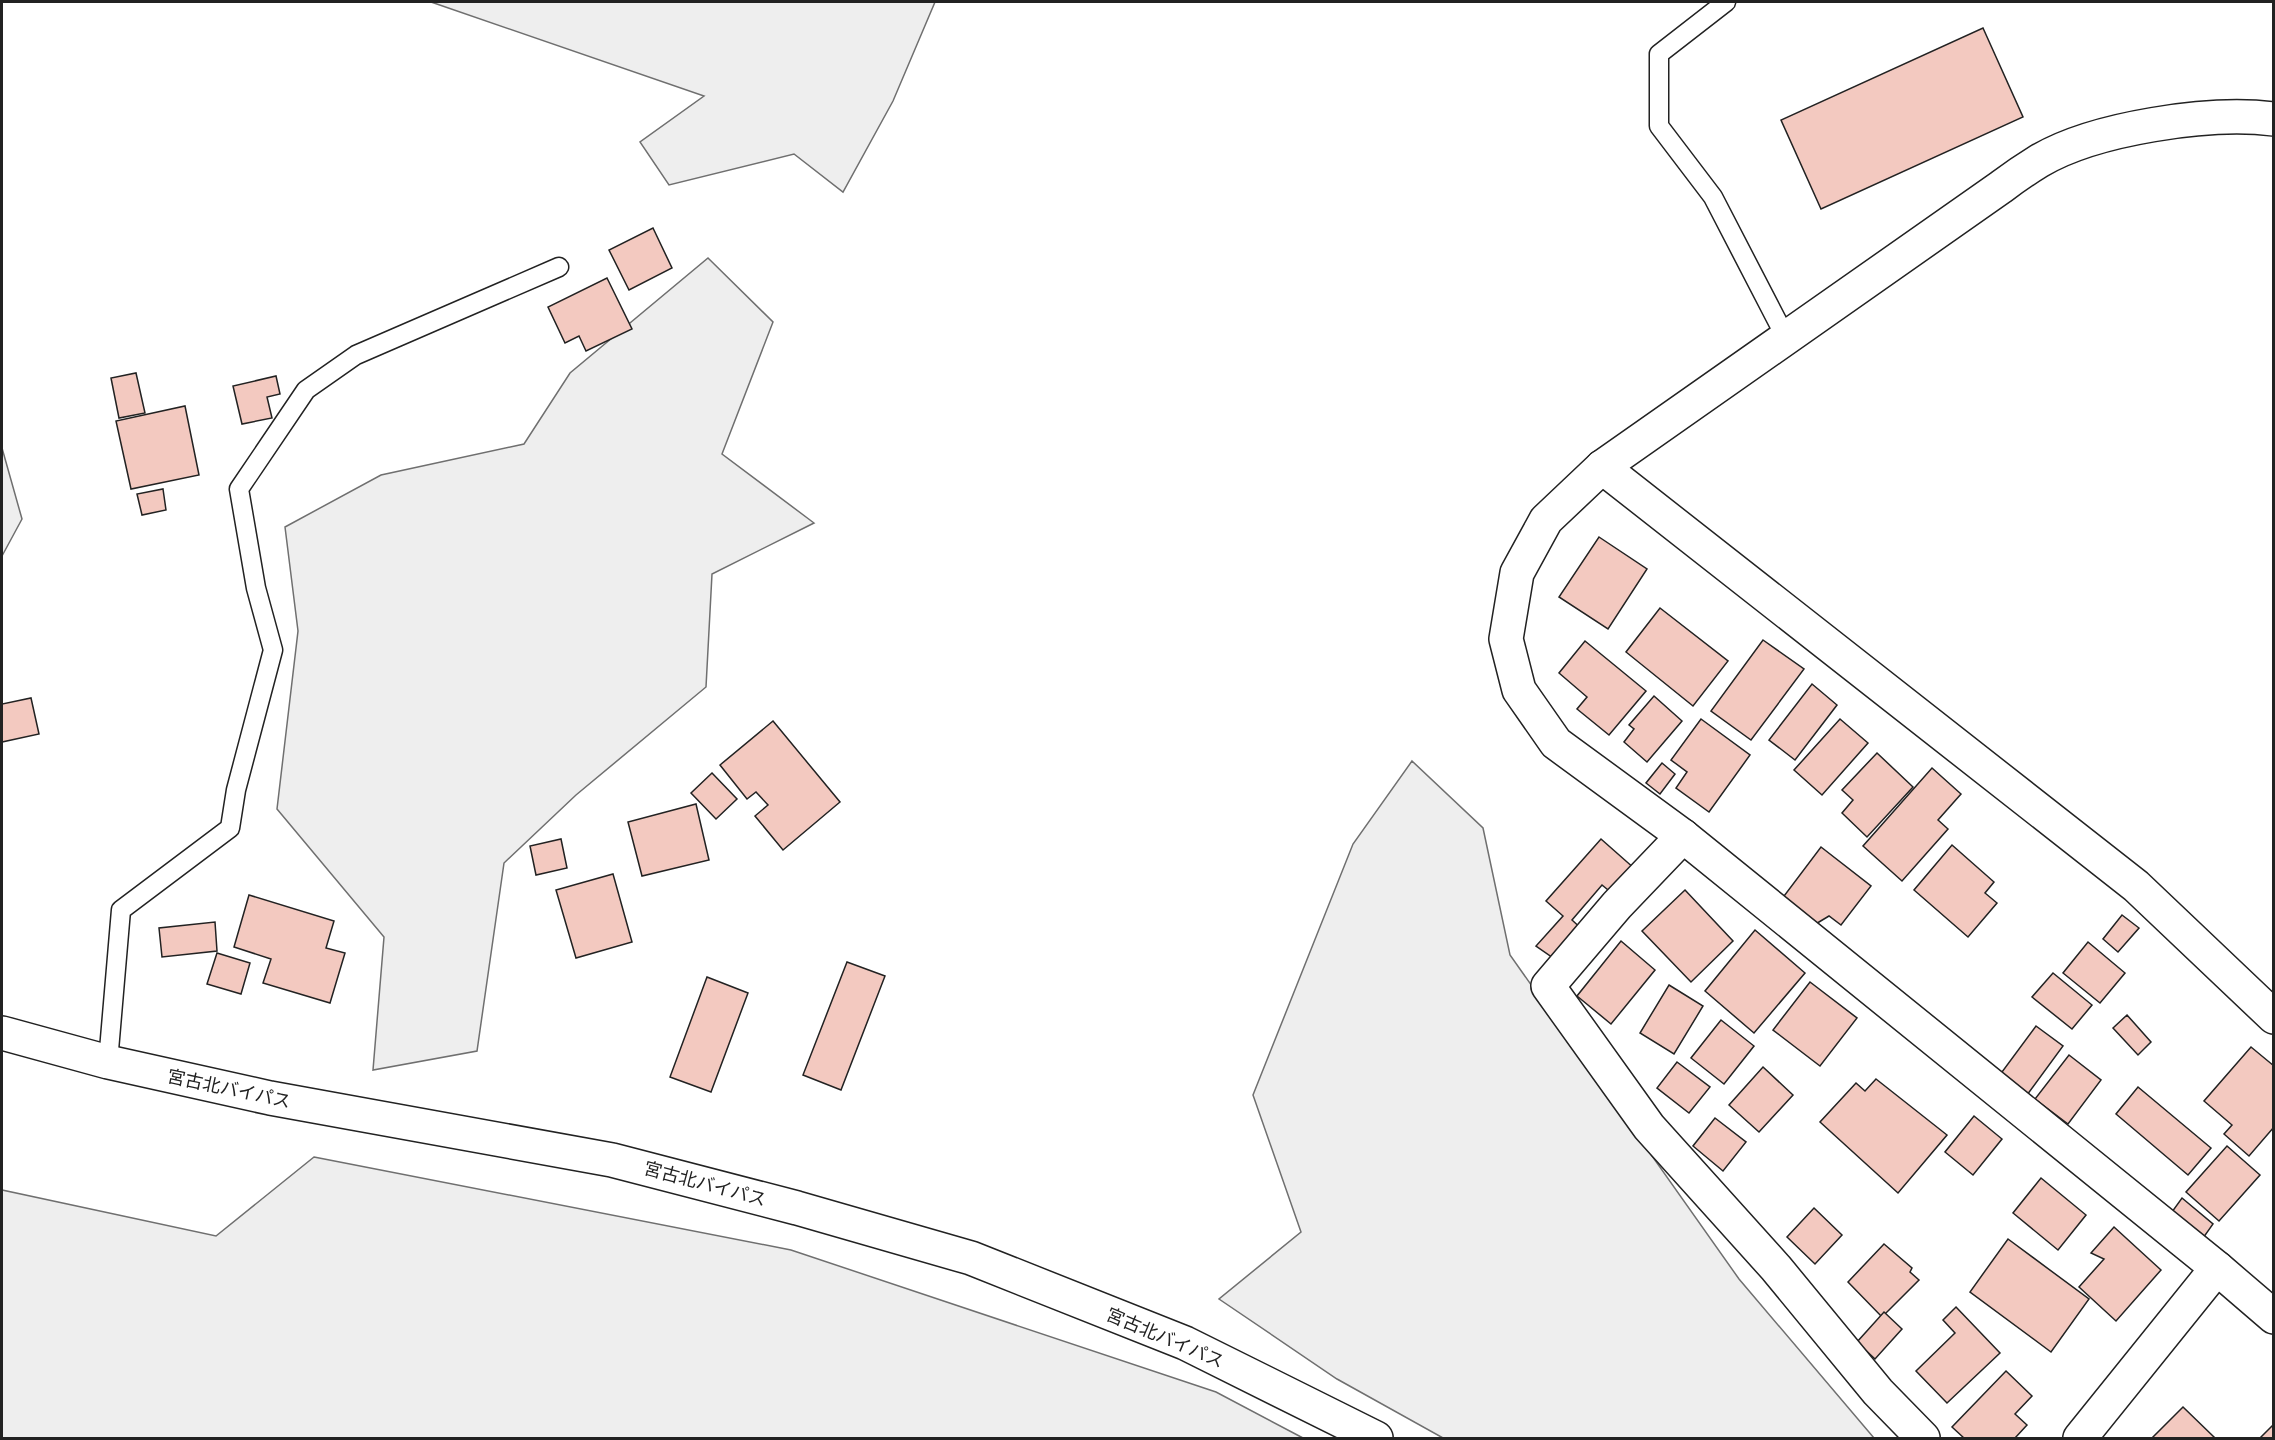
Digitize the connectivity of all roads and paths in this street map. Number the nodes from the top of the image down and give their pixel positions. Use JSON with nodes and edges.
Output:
{"nodes":[{"id":1,"x":1726,"y":2,"type":"edge"},
{"id":2,"x":2274,"y":119,"type":"edge"},
{"id":3,"x":559,"y":267,"type":"dead end"},
{"id":4,"x":1786,"y":338,"type":"junction"},
{"id":5,"x":1602,"y":467,"type":"junction"},
{"id":6,"x":1683,"y":836,"type":"junction"},
{"id":7,"x":2274,"y":1017,"type":"edge"},
{"id":8,"x":2,"y":1033,"type":"edge"},
{"id":9,"x":108,"y":1062,"type":"junction"},
{"id":10,"x":2217,"y":1268,"type":"junction"},
{"id":11,"x":2274,"y":1317,"type":"edge"},
{"id":12,"x":1376,"y":1438,"type":"edge"},
{"id":13,"x":1923,"y":1438,"type":"edge"},
{"id":14,"x":2080,"y":1438,"type":"edge"}],
"edges":[{"from":1,"to":4,"type":"lane"},
{"from":2,"to":4,"type":"main road"},
{"from":3,"to":9,"type":"lane"},
{"from":4,"to":5,"type":"main road"},
{"from":5,"to":6,"type":"main road"},
{"from":5,"to":7,"type":"main road"},
{"from":6,"to":10,"type":"main road"},
{"from":6,"to":13,"type":"main road"},
{"from":8,"to":9,"type":"main road","name":"宮古北バイパス"},
{"from":9,"to":12,"type":"main road","name":"宮古北バイパス"},
{"from":10,"to":11,"type":"main road"},
{"from":10,"to":14,"type":"main road"}]}
